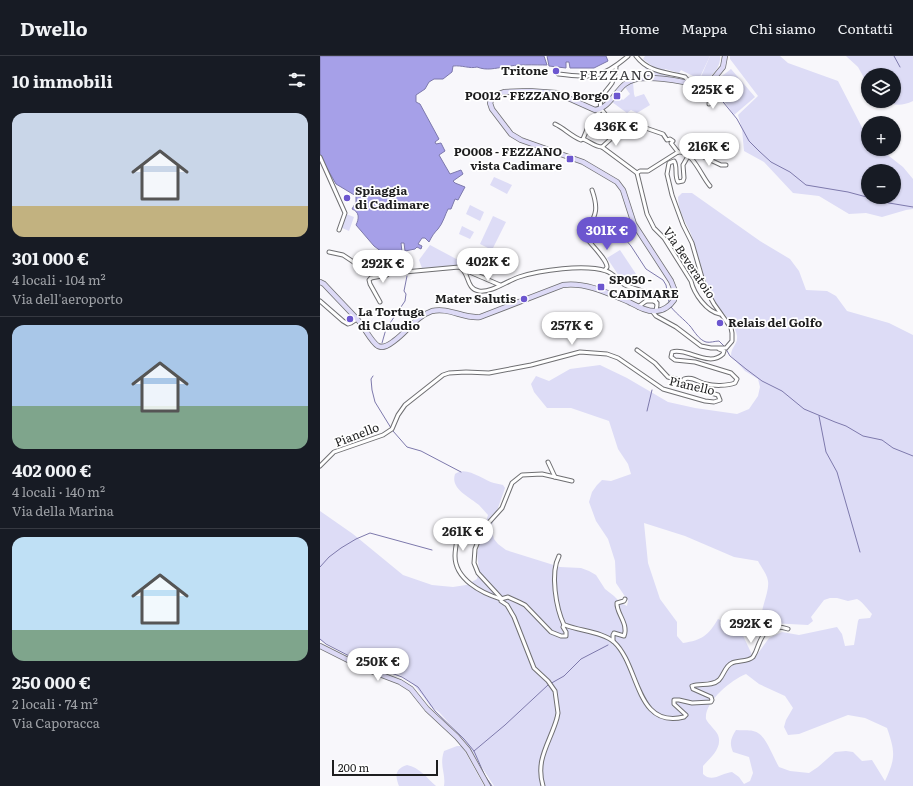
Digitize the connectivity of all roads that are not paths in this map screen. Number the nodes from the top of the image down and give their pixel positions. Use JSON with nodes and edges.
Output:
{"nodes":[{"id":1,"x":628,"y":56,"type":"edge"},
{"id":2,"x":636,"y":56,"type":"edge"},
{"id":3,"x":643,"y":56,"type":"edge"},
{"id":4,"x":725,"y":56,"type":"edge"},
{"id":5,"x":639,"y":60,"type":"junction"},
{"id":6,"x":616,"y":67,"type":"junction"},
{"id":7,"x":558,"y":74,"type":"dead end"},
{"id":8,"x":691,"y":84,"type":"junction"},
{"id":9,"x":601,"y":109,"type":"junction"},
{"id":10,"x":555,"y":124,"type":"dead end"},
{"id":11,"x":619,"y":133,"type":"junction"},
{"id":12,"x":584,"y":139,"type":"junction"},
{"id":13,"x":602,"y":147,"type":"junction"},
{"id":14,"x":678,"y":152,"type":"junction"},
{"id":15,"x":688,"y":155,"type":"junction"},
{"id":16,"x":320,"y":157,"type":"edge"},
{"id":17,"x":726,"y":165,"type":"dead end"},
{"id":18,"x":638,"y":173,"type":"junction"},
{"id":19,"x":710,"y":186,"type":"dead end"},
{"id":20,"x":592,"y":190,"type":"dead end"},
{"id":21,"x":339,"y":230,"type":"dead end"},
{"id":22,"x":329,"y":252,"type":"dead end"},
{"id":23,"x":465,"y":270,"type":"junction"},
{"id":24,"x":605,"y":270,"type":"junction"},
{"id":25,"x":371,"y":271,"type":"junction"},
{"id":26,"x":391,"y":274,"type":"junction"},
{"id":27,"x":371,"y":278,"type":"junction"},
{"id":28,"x":320,"y":282,"type":"edge"},
{"id":29,"x":501,"y":286,"type":"junction"},
{"id":30,"x":648,"y":294,"type":"junction"},
{"id":31,"x":320,"y":300,"type":"edge"},
{"id":32,"x":646,"y":301,"type":"junction"},
{"id":33,"x":380,"y":302,"type":"dead end"},
{"id":34,"x":657,"y":303,"type":"junction"},
{"id":35,"x":638,"y":307,"type":"junction"},
{"id":36,"x":654,"y":311,"type":"junction"},
{"id":37,"x":721,"y":314,"type":"junction"},
{"id":38,"x":357,"y":319,"type":"junction"},
{"id":39,"x":719,"y":349,"type":"junction"},
{"id":40,"x":637,"y":350,"type":"dead end"},
{"id":41,"x":683,"y":381,"type":"junction"},
{"id":42,"x":548,"y":462,"type":"dead end"},
{"id":43,"x":320,"y":466,"type":"edge"},
{"id":44,"x":555,"y":477,"type":"junction"},
{"id":45,"x":572,"y":481,"type":"dead end"},
{"id":46,"x":460,"y":522,"type":"dead end"},
{"id":47,"x":559,"y":556,"type":"dead end"},
{"id":48,"x":501,"y":598,"type":"junction"},
{"id":49,"x":625,"y":599,"type":"dead end"},
{"id":50,"x":564,"y":625,"type":"junction"},
{"id":51,"x":788,"y":629,"type":"dead end"},
{"id":52,"x":613,"y":641,"type":"junction"},
{"id":53,"x":320,"y":646,"type":"edge"},
{"id":54,"x":488,"y":786,"type":"edge"},
{"id":55,"x":543,"y":786,"type":"edge"}],
"edges":[{"from":1,"to":6,"type":"street"},
{"from":2,"to":5,"type":"street"},
{"from":3,"to":5,"type":"street"},
{"from":4,"to":8,"type":"main road"},
{"from":5,"to":8,"type":"street"},
{"from":6,"to":7,"type":"street"},
{"from":6,"to":9,"type":"street"},
{"from":8,"to":9,"type":"main road"},
{"from":9,"to":11,"type":"street"},
{"from":9,"to":12,"type":"street"},
{"from":9,"to":36,"type":"main road"},
{"from":10,"to":12,"type":"street"},
{"from":11,"to":13,"type":"street"},
{"from":11,"to":14,"type":"street"},
{"from":12,"to":13,"type":"street"},
{"from":13,"to":18,"type":"street"},
{"from":14,"to":15,"type":"street"},
{"from":14,"to":18,"type":"street"},
{"from":15,"to":17,"type":"street"},
{"from":15,"to":19,"type":"street"},
{"from":15,"to":37,"type":"street"},
{"from":16,"to":21,"type":"street"},
{"from":18,"to":37,"type":"street","name":"Via Beveratoio"},
{"from":20,"to":24,"type":"street"},
{"from":22,"to":25,"type":"street"},
{"from":23,"to":26,"type":"street"},
{"from":23,"to":29,"type":"street"},
{"from":23,"to":29,"type":"street"},
{"from":24,"to":29,"type":"street"},
{"from":24,"to":30,"type":"street"},
{"from":25,"to":26,"type":"street"},
{"from":25,"to":27,"type":"street"},
{"from":26,"to":27,"type":"street"},
{"from":27,"to":33,"type":"street"},
{"from":28,"to":38,"type":"main road"},
{"from":30,"to":32,"type":"street"},
{"from":30,"to":34,"type":"street"},
{"from":31,"to":38,"type":"street"},
{"from":32,"to":34,"type":"street"},
{"from":32,"to":35,"type":"street"},
{"from":34,"to":36,"type":"street"},
{"from":35,"to":36,"type":"main road"},
{"from":35,"to":38,"type":"main road"},
{"from":36,"to":39,"type":"street"},
{"from":37,"to":39,"type":"street"},
{"from":39,"to":41,"type":"street","name":"Pianello"},
{"from":40,"to":41,"type":"street"},
{"from":41,"to":43,"type":"street","name":"Pianello"},
{"from":42,"to":44,"type":"street"},
{"from":44,"to":45,"type":"street"},
{"from":44,"to":48,"type":"street"},
{"from":46,"to":48,"type":"street"},
{"from":47,"to":50,"type":"street"},
{"from":48,"to":50,"type":"street"},
{"from":48,"to":55,"type":"street"},
{"from":49,"to":52,"type":"street"},
{"from":50,"to":52,"type":"street"},
{"from":51,"to":52,"type":"street"},
{"from":53,"to":54,"type":"main road"}]}
